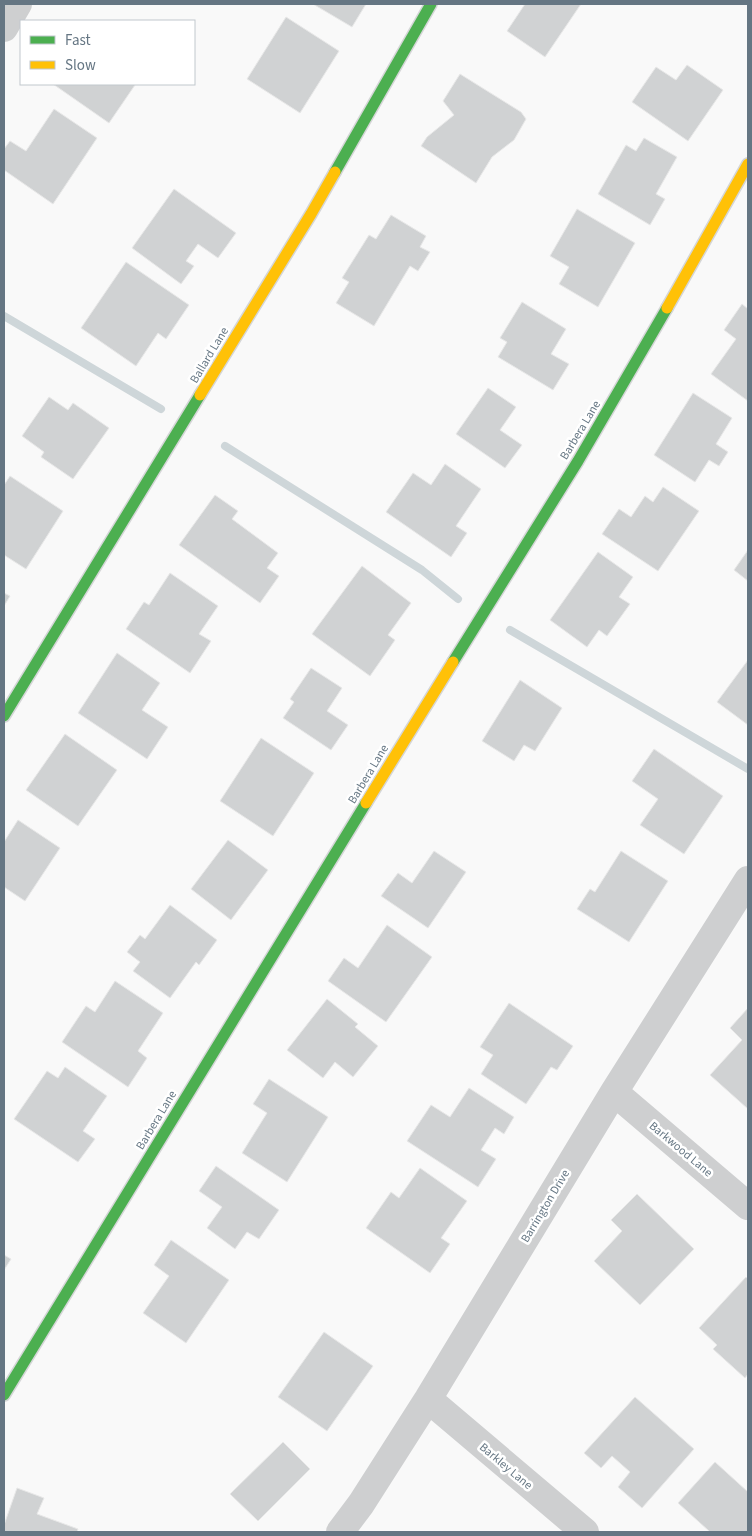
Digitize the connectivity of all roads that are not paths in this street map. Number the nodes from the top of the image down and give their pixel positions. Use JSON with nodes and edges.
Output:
{"nodes":[{"id":1,"x":18,"y":4,"type":"edge"},
{"id":2,"x":431,"y":4,"type":"edge"},
{"id":3,"x":4,"y":28,"type":"edge"},
{"id":4,"x":748,"y":164,"type":"edge"},
{"id":5,"x":4,"y":716,"type":"edge"},
{"id":6,"x":748,"y":880,"type":"edge"},
{"id":7,"x":614,"y":1092,"type":"junction"},
{"id":8,"x":748,"y":1206,"type":"edge"},
{"id":9,"x":4,"y":1395,"type":"edge"},
{"id":10,"x":428,"y":1399,"type":"junction"},
{"id":11,"x":340,"y":1532,"type":"edge"},
{"id":12,"x":585,"y":1532,"type":"edge"}],
"edges":[{"from":1,"to":3,"type":"street"},
{"from":2,"to":5,"type":"street","name":"Ballard Lane"},
{"from":4,"to":9,"type":"street","name":"Barbera Lane"},
{"from":6,"to":7,"type":"street","name":"Barrington Drive"},
{"from":7,"to":8,"type":"street","name":"Barkwood Lane"},
{"from":7,"to":10,"type":"street","name":"Barrington Drive"},
{"from":10,"to":11,"type":"street","name":"Barrington Drive"},
{"from":10,"to":12,"type":"street","name":"Barkley Lane"}]}
